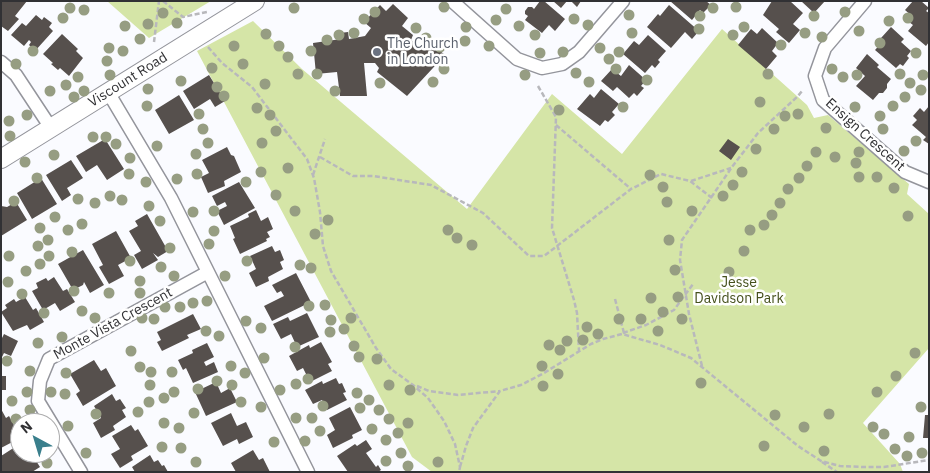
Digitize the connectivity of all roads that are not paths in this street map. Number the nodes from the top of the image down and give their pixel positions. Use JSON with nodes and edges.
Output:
{"nodes":[{"id":1,"x":255,"y":1,"type":"edge"},
{"id":2,"x":452,"y":1,"type":"edge"},
{"id":3,"x":622,"y":1,"type":"edge"},
{"id":4,"x":865,"y":1,"type":"edge"},
{"id":5,"x":1,"y":62,"type":"edge"},
{"id":6,"x":108,"y":92,"type":"junction"},
{"id":7,"x":51,"y":128,"type":"junction"},
{"id":8,"x":1,"y":159,"type":"edge"},
{"id":9,"x":929,"y":182,"type":"edge"},
{"id":10,"x":208,"y":272,"type":"junction"},
{"id":11,"x":81,"y":472,"type":"edge"},
{"id":12,"x":308,"y":472,"type":"edge"}],
"edges":[{"from":1,"to":6,"type":"street","name":"Viscount Road"},
{"from":2,"to":3,"type":"street"},
{"from":4,"to":9,"type":"street","name":"Ensign Crescent"},
{"from":5,"to":7,"type":"street"},
{"from":6,"to":7,"type":"street","name":"Viscount Road"},
{"from":6,"to":10,"type":"street"},
{"from":7,"to":8,"type":"street","name":"Viscount Road"},
{"from":10,"to":11,"type":"street","name":"Monte Vista Crescent"},
{"from":10,"to":12,"type":"street"}]}
